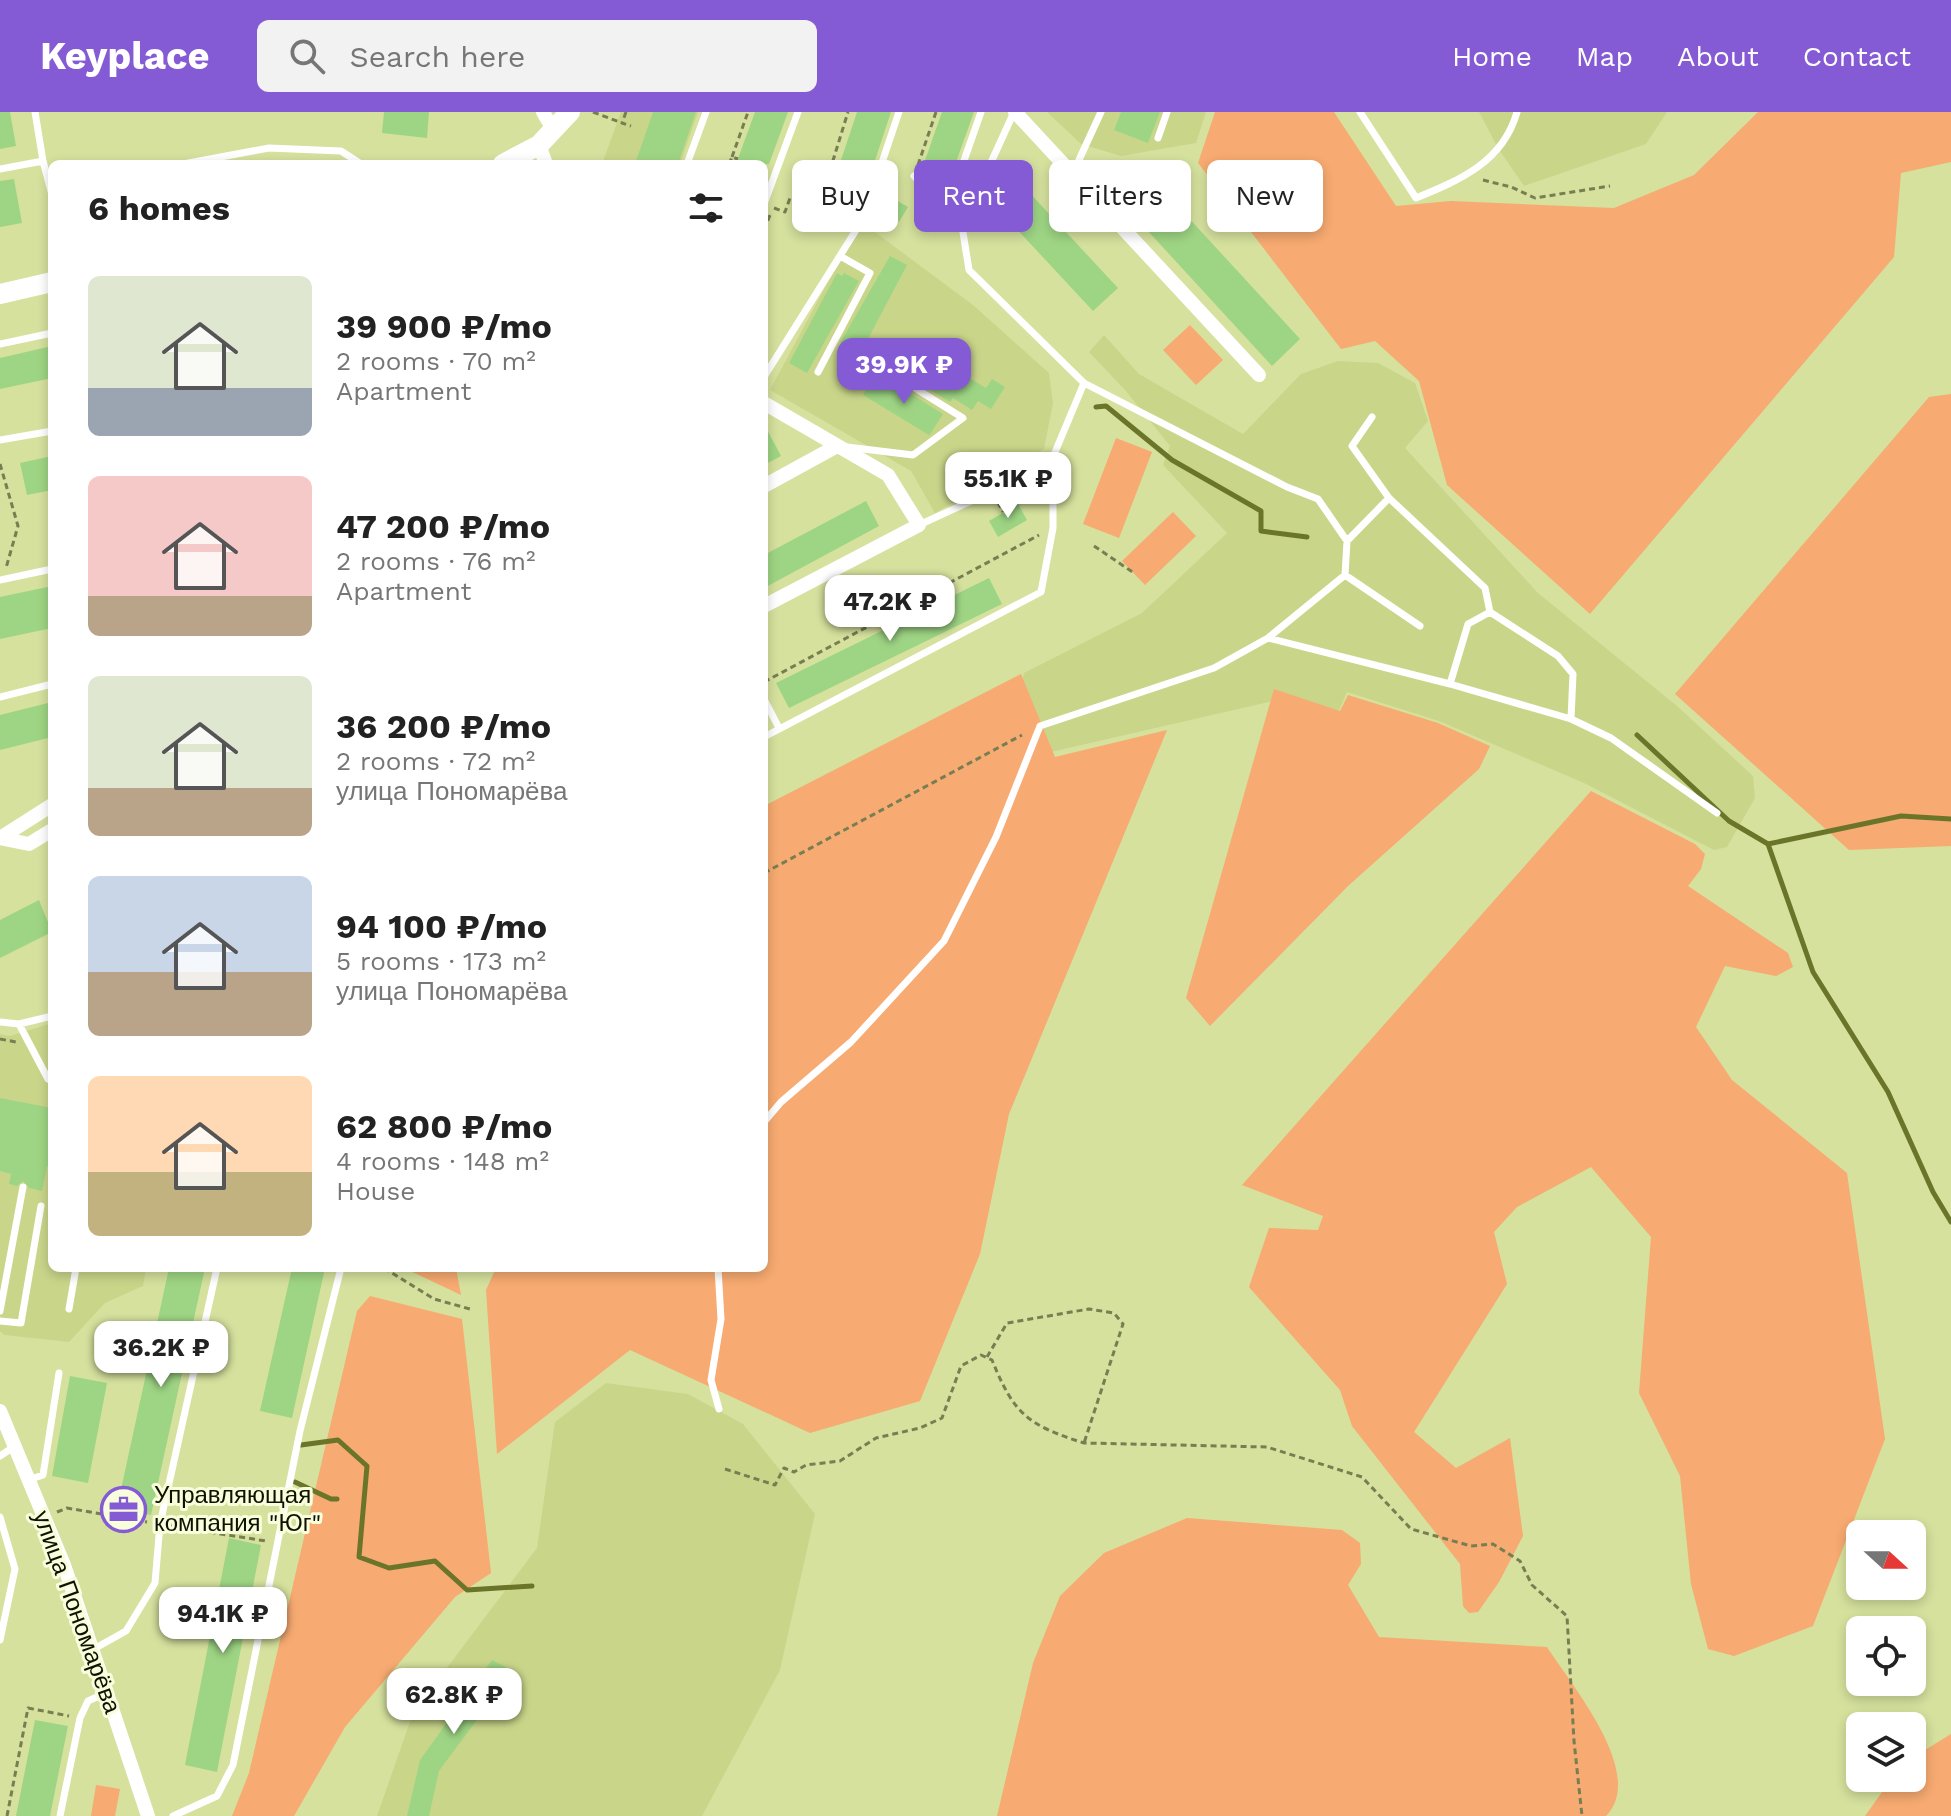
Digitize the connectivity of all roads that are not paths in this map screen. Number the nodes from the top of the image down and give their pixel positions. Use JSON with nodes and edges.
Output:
{"nodes":[{"id":1,"x":35,"y":112,"type":"edge"},
{"id":2,"x":543,"y":112,"type":"edge"},
{"id":3,"x":570,"y":112,"type":"edge"},
{"id":4,"x":706,"y":112,"type":"edge"},
{"id":5,"x":798,"y":112,"type":"edge"},
{"id":6,"x":899,"y":112,"type":"edge"},
{"id":7,"x":981,"y":112,"type":"edge"},
{"id":8,"x":1014,"y":112,"type":"edge"},
{"id":9,"x":1101,"y":112,"type":"edge"},
{"id":10,"x":1167,"y":112,"type":"edge"},
{"id":11,"x":1360,"y":112,"type":"edge"},
{"id":12,"x":1517,"y":112,"type":"edge"},
{"id":13,"x":1158,"y":138,"type":"dead end"},
{"id":14,"x":547,"y":147,"type":"edge"},
{"id":15,"x":204,"y":160,"type":"edge"},
{"id":16,"x":355,"y":160,"type":"edge"},
{"id":17,"x":513,"y":160,"type":"edge"},
{"id":18,"x":688,"y":160,"type":"edge"},
{"id":19,"x":964,"y":160,"type":"edge"},
{"id":20,"x":992,"y":160,"type":"edge"},
{"id":21,"x":1060,"y":160,"type":"edge"},
{"id":22,"x":1079,"y":160,"type":"edge"},
{"id":23,"x":43,"y":161,"type":"junction"},
{"id":24,"x":0,"y":169,"type":"edge"},
{"id":25,"x":48,"y":180,"type":"edge"},
{"id":26,"x":768,"y":193,"type":"edge"},
{"id":27,"x":963,"y":232,"type":"edge"},
{"id":28,"x":1127,"y":232,"type":"edge"},
{"id":29,"x":840,"y":256,"type":"junction"},
{"id":30,"x":48,"y":283,"type":"edge"},
{"id":31,"x":0,"y":294,"type":"edge"},
{"id":32,"x":48,"y":334,"type":"edge"},
{"id":33,"x":0,"y":344,"type":"edge"},
{"id":34,"x":881,"y":367,"type":"dead end"},
{"id":35,"x":768,"y":371,"type":"edge"},
{"id":36,"x":818,"y":372,"type":"dead end"},
{"id":37,"x":1259,"y":375,"type":"dead end"},
{"id":38,"x":1084,"y":383,"type":"junction"},
{"id":39,"x":768,"y":405,"type":"edge"},
{"id":40,"x":1372,"y":417,"type":"dead end"},
{"id":41,"x":48,"y":432,"type":"edge"},
{"id":42,"x":0,"y":440,"type":"edge"},
{"id":43,"x":837,"y":446,"type":"junction"},
{"id":44,"x":1053,"y":457,"type":"junction"},
{"id":45,"x":768,"y":484,"type":"edge"},
{"id":46,"x":1389,"y":498,"type":"junction"},
{"id":47,"x":919,"y":525,"type":"junction"},
{"id":48,"x":1347,"y":541,"type":"junction"},
{"id":49,"x":48,"y":570,"type":"edge"},
{"id":50,"x":1345,"y":575,"type":"junction"},
{"id":51,"x":1,"y":580,"type":"edge"},
{"id":52,"x":768,"y":604,"type":"edge"},
{"id":53,"x":1490,"y":612,"type":"junction"},
{"id":54,"x":1420,"y":626,"type":"dead end"},
{"id":55,"x":1268,"y":638,"type":"junction"},
{"id":56,"x":1450,"y":684,"type":"junction"},
{"id":57,"x":48,"y":685,"type":"edge"},
{"id":58,"x":0,"y":697,"type":"edge"},
{"id":59,"x":768,"y":707,"type":"edge"},
{"id":60,"x":1571,"y":719,"type":"junction"},
{"id":61,"x":779,"y":728,"type":"junction"},
{"id":62,"x":768,"y":735,"type":"edge"},
{"id":63,"x":48,"y":808,"type":"edge"},
{"id":64,"x":1717,"y":813,"type":"dead end"},
{"id":65,"x":48,"y":832,"type":"edge"},
{"id":66,"x":0,"y":838,"type":"edge"},
{"id":67,"x":48,"y":1017,"type":"edge"},
{"id":68,"x":0,"y":1022,"type":"edge"},
{"id":69,"x":19,"y":1024,"type":"junction"},
{"id":70,"x":48,"y":1079,"type":"dead end"},
{"id":71,"x":768,"y":1117,"type":"edge"},
{"id":72,"x":23,"y":1187,"type":"dead end"},
{"id":73,"x":41,"y":1206,"type":"dead end"},
{"id":74,"x":75,"y":1272,"type":"edge"},
{"id":75,"x":216,"y":1272,"type":"edge"},
{"id":76,"x":340,"y":1272,"type":"edge"},
{"id":77,"x":718,"y":1272,"type":"edge"},
{"id":78,"x":69,"y":1309,"type":"dead end"},
{"id":79,"x":0,"y":1311,"type":"edge"},
{"id":80,"x":0,"y":1321,"type":"edge"},
{"id":81,"x":59,"y":1373,"type":"dead end"},
{"id":82,"x":719,"y":1409,"type":"dead end"},
{"id":83,"x":0,"y":1411,"type":"edge"},
{"id":84,"x":15,"y":1446,"type":"junction"},
{"id":85,"x":0,"y":1456,"type":"edge"},
{"id":86,"x":28,"y":1480,"type":"junction"},
{"id":87,"x":0,"y":1517,"type":"edge"},
{"id":88,"x":0,"y":1640,"type":"edge"},
{"id":89,"x":92,"y":1650,"type":"junction"},
{"id":90,"x":106,"y":1693,"type":"junction"},
{"id":91,"x":60,"y":1816,"type":"edge"},
{"id":92,"x":148,"y":1816,"type":"edge"},
{"id":93,"x":173,"y":1816,"type":"edge"}],
"edges":[{"from":1,"to":23,"type":"lane"},
{"from":2,"to":14,"type":"street"},
{"from":3,"to":14,"type":"main road"},
{"from":4,"to":18,"type":"lane"},
{"from":5,"to":26,"type":"lane"},
{"from":6,"to":29,"type":"lane"},
{"from":7,"to":19,"type":"lane"},
{"from":8,"to":20,"type":"lane"},
{"from":8,"to":21,"type":"street"},
{"from":9,"to":22,"type":"lane"},
{"from":10,"to":13,"type":"lane"},
{"from":11,"to":12,"type":"lane"},
{"from":14,"to":17,"type":"main road"},
{"from":15,"to":16,"type":"lane"},
{"from":23,"to":24,"type":"lane"},
{"from":23,"to":25,"type":"lane"},
{"from":27,"to":38,"type":"lane"},
{"from":28,"to":37,"type":"street"},
{"from":29,"to":35,"type":"lane"},
{"from":29,"to":36,"type":"lane"},
{"from":30,"to":31,"type":"main road"},
{"from":32,"to":33,"type":"lane"},
{"from":34,"to":43,"type":"lane"},
{"from":38,"to":44,"type":"lane"},
{"from":38,"to":48,"type":"lane"},
{"from":39,"to":43,"type":"street"},
{"from":40,"to":46,"type":"lane"},
{"from":41,"to":42,"type":"lane"},
{"from":43,"to":45,"type":"street"},
{"from":43,"to":47,"type":"street"},
{"from":44,"to":47,"type":"lane"},
{"from":44,"to":61,"type":"lane"},
{"from":46,"to":48,"type":"lane"},
{"from":46,"to":53,"type":"lane"},
{"from":47,"to":52,"type":"street"},
{"from":48,"to":50,"type":"lane"},
{"from":49,"to":51,"type":"lane"},
{"from":50,"to":54,"type":"lane"},
{"from":50,"to":55,"type":"lane"},
{"from":53,"to":56,"type":"lane"},
{"from":53,"to":60,"type":"lane"},
{"from":55,"to":56,"type":"lane"},
{"from":55,"to":71,"type":"lane"},
{"from":56,"to":60,"type":"lane"},
{"from":57,"to":58,"type":"lane"},
{"from":59,"to":61,"type":"lane"},
{"from":60,"to":64,"type":"lane"},
{"from":61,"to":62,"type":"lane"},
{"from":63,"to":66,"type":"street"},
{"from":65,"to":66,"type":"street"},
{"from":67,"to":69,"type":"lane"},
{"from":68,"to":69,"type":"lane"},
{"from":69,"to":70,"type":"lane"},
{"from":72,"to":79,"type":"lane"},
{"from":73,"to":80,"type":"lane"},
{"from":74,"to":78,"type":"lane"},
{"from":75,"to":89,"type":"lane"},
{"from":76,"to":93,"type":"lane"},
{"from":77,"to":82,"type":"lane"},
{"from":81,"to":86,"type":"lane"},
{"from":83,"to":84,"type":"street","name":"улица Пономарёва"},
{"from":84,"to":85,"type":"lane"},
{"from":84,"to":86,"type":"street","name":"улица Пономарёва"},
{"from":86,"to":89,"type":"street","name":"улица Пономарёва"},
{"from":87,"to":88,"type":"lane"},
{"from":89,"to":90,"type":"street","name":"улица Пономарёва"},
{"from":90,"to":91,"type":"lane"},
{"from":90,"to":92,"type":"street","name":"улица Пономарёва"}]}
